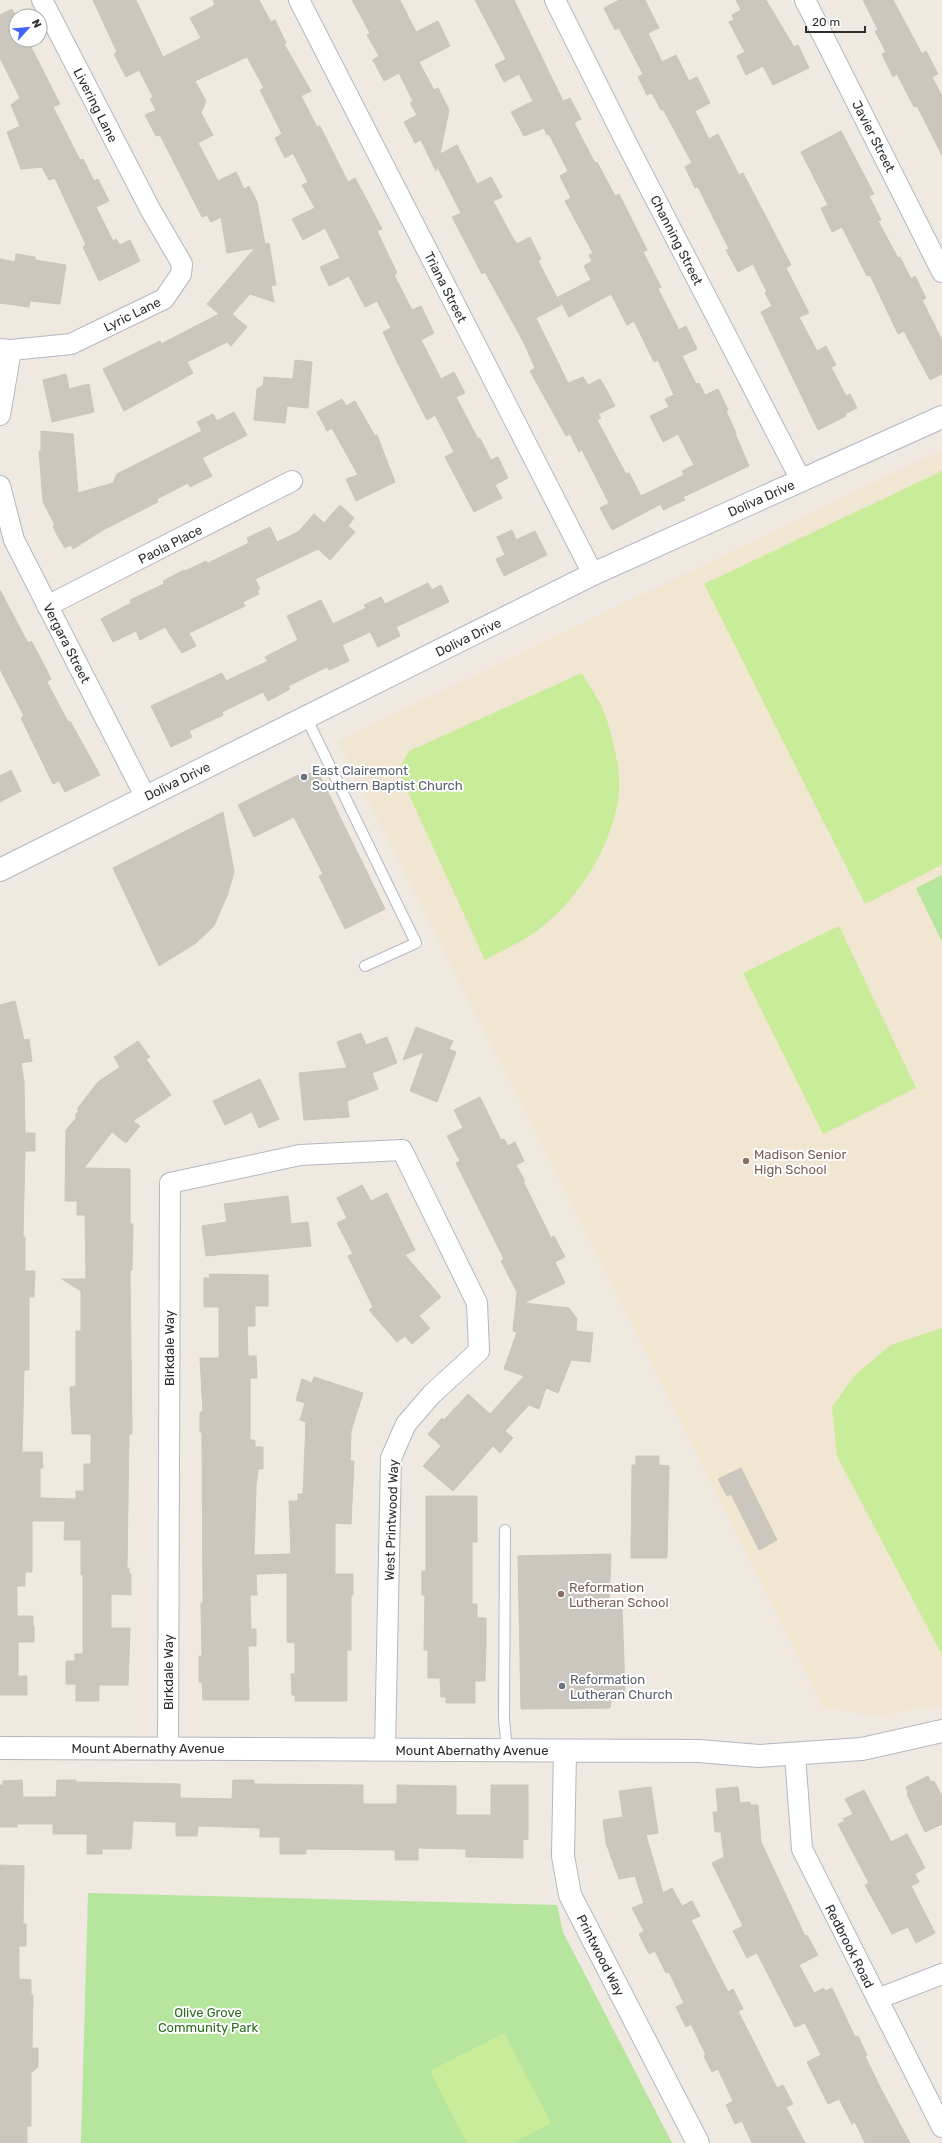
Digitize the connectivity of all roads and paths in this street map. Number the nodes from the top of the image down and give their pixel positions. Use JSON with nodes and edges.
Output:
{"nodes":[{"id":1,"x":42,"y":0,"type":"edge"},
{"id":2,"x":299,"y":0,"type":"edge"},
{"id":3,"x":555,"y":0,"type":"edge"},
{"id":4,"x":805,"y":0,"type":"edge"},
{"id":5,"x":150,"y":209,"type":"joint"},
{"id":6,"x":942,"y":272,"type":"edge"},
{"id":7,"x":6,"y":350,"type":"edge"},
{"id":8,"x":0,"y":415,"type":"edge"},
{"id":9,"x":942,"y":417,"type":"edge"},
{"id":10,"x":801,"y":480,"type":"junction"},
{"id":11,"x":292,"y":481,"type":"dead end"},
{"id":12,"x":0,"y":486,"type":"edge"},
{"id":13,"x":593,"y":574,"type":"junction"},
{"id":14,"x":47,"y":606,"type":"junction"},
{"id":15,"x":306,"y":717,"type":"junction"},
{"id":16,"x":145,"y":796,"type":"junction"},
{"id":17,"x":0,"y":870,"type":"edge"},
{"id":18,"x":365,"y":966,"type":"dead end"},
{"id":19,"x":402,"y":1150,"type":"joint"},
{"id":20,"x":505,"y":1530,"type":"dead end"},
{"id":21,"x":942,"y":1731,"type":"edge"},
{"id":22,"x":0,"y":1748,"type":"edge"},
{"id":23,"x":168,"y":1748,"type":"junction"},
{"id":24,"x":385,"y":1750,"type":"junction"},
{"id":25,"x":507,"y":1750,"type":"junction"},
{"id":26,"x":565,"y":1750,"type":"junction"},
{"id":27,"x":795,"y":1754,"type":"junction"},
{"id":28,"x":942,"y":1974,"type":"edge"},
{"id":29,"x":877,"y":1999,"type":"junction"},
{"id":30,"x":942,"y":2127,"type":"edge"},
{"id":31,"x":698,"y":2143,"type":"edge"}],
"edges":[{"from":1,"to":5,"type":"street","name":"Livering Lane"},
{"from":2,"to":13,"type":"street","name":"Triana Street"},
{"from":3,"to":10,"type":"street","name":"Channing Street"},
{"from":4,"to":6,"type":"street","name":"Javier Street"},
{"from":5,"to":7,"type":"street","name":"Lyric Lane"},
{"from":7,"to":8,"type":"street"},
{"from":9,"to":10,"type":"street","name":"Doliva Drive"},
{"from":10,"to":13,"type":"street","name":"Doliva Drive"},
{"from":11,"to":14,"type":"street","name":"Paola Place"},
{"from":12,"to":14,"type":"street","name":"Vergara Street"},
{"from":13,"to":15,"type":"street","name":"Doliva Drive"},
{"from":14,"to":16,"type":"street","name":"Vergara Street"},
{"from":15,"to":16,"type":"street","name":"Doliva Drive"},
{"from":15,"to":18,"type":"lane"},
{"from":16,"to":17,"type":"street","name":"Doliva Drive"},
{"from":19,"to":23,"type":"street","name":"Birkdale Way"},
{"from":19,"to":24,"type":"street","name":"West Printwood Way"},
{"from":20,"to":25,"type":"lane"},
{"from":21,"to":27,"type":"street","name":"Mount Abernathy Avenue"},
{"from":22,"to":23,"type":"street","name":"Mount Abernathy Avenue"},
{"from":23,"to":24,"type":"street","name":"Mount Abernathy Avenue"},
{"from":24,"to":25,"type":"street","name":"Mount Abernathy Avenue"},
{"from":25,"to":26,"type":"street","name":"Mount Abernathy Avenue"},
{"from":26,"to":27,"type":"street","name":"Mount Abernathy Avenue"},
{"from":26,"to":31,"type":"street","name":"Printwood Way"},
{"from":27,"to":29,"type":"street","name":"Redbrook Road"},
{"from":28,"to":29,"type":"street"},
{"from":29,"to":30,"type":"street","name":"Redbrook Road"}]}
